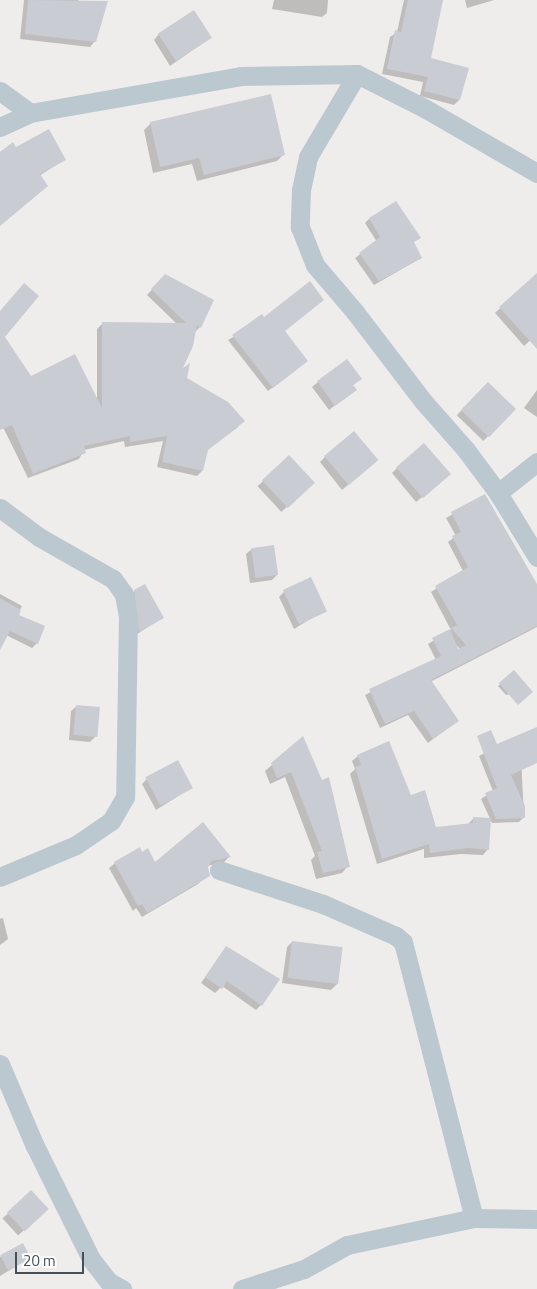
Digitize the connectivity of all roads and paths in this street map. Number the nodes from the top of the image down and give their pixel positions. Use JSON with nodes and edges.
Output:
{"nodes":[{"id":1,"x":357,"y":74,"type":"junction"},
{"id":2,"x":0,"y":91,"type":"edge"},
{"id":3,"x":30,"y":113,"type":"junction"},
{"id":4,"x":0,"y":126,"type":"edge"},
{"id":5,"x":537,"y":173,"type":"edge"},
{"id":6,"x":537,"y":462,"type":"edge"},
{"id":7,"x":498,"y":493,"type":"junction"},
{"id":8,"x":0,"y":508,"type":"edge"},
{"id":9,"x":537,"y":557,"type":"edge"},
{"id":10,"x":220,"y":870,"type":"dead end"},
{"id":11,"x":0,"y":877,"type":"edge"},
{"id":12,"x":0,"y":1064,"type":"edge"},
{"id":13,"x":474,"y":1218,"type":"junction"},
{"id":14,"x":537,"y":1218,"type":"edge"},
{"id":15,"x":122,"y":1289,"type":"edge"},
{"id":16,"x":242,"y":1289,"type":"edge"}],
"edges":[{"from":1,"to":3,"type":"street"},
{"from":1,"to":5,"type":"street"},
{"from":1,"to":7,"type":"street"},
{"from":2,"to":3,"type":"street"},
{"from":3,"to":4,"type":"street"},
{"from":6,"to":7,"type":"street"},
{"from":7,"to":9,"type":"street"},
{"from":8,"to":11,"type":"street"},
{"from":10,"to":13,"type":"street"},
{"from":12,"to":15,"type":"street"},
{"from":13,"to":14,"type":"street"},
{"from":13,"to":16,"type":"street"}]}
